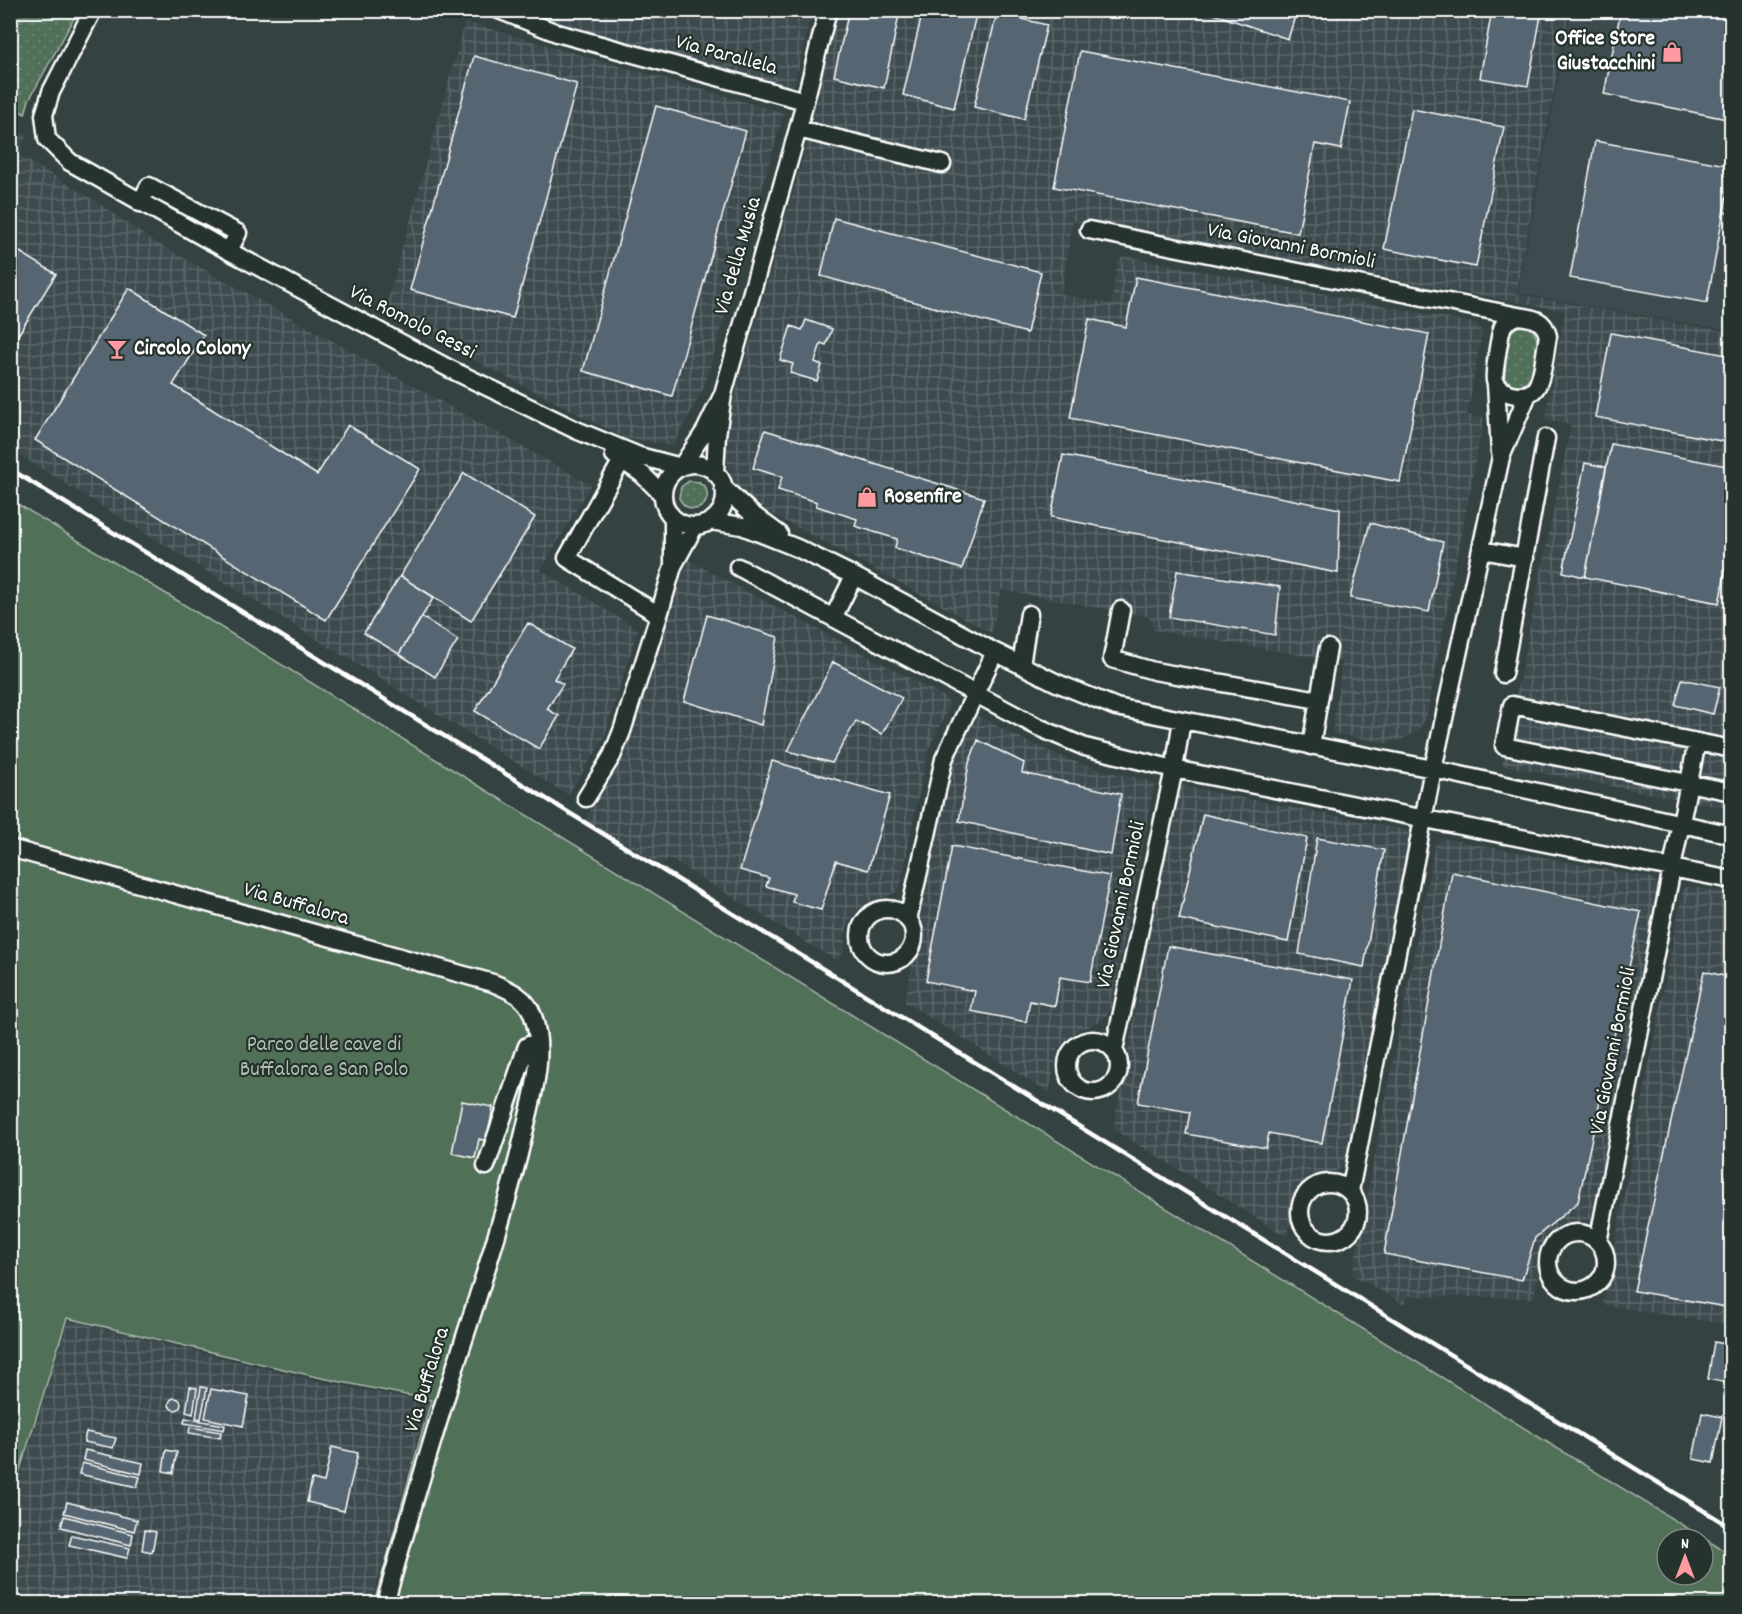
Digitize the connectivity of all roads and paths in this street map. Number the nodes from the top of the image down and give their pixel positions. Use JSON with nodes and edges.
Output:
{"nodes":[{"id":1,"x":93,"y":10,"type":"edge"},
{"id":2,"x":499,"y":10,"type":"edge"},
{"id":3,"x":828,"y":10,"type":"edge"},
{"id":4,"x":805,"y":101,"type":"junction"},
{"id":5,"x":798,"y":129,"type":"junction"},
{"id":6,"x":942,"y":164,"type":"dead end"},
{"id":7,"x":1089,"y":230,"type":"dead end"},
{"id":8,"x":1484,"y":309,"type":"junction"},
{"id":9,"x":1518,"y":315,"type":"junction"},
{"id":10,"x":1503,"y":326,"type":"junction"},
{"id":11,"x":1496,"y":384,"type":"junction"},
{"id":12,"x":723,"y":394,"type":"junction"},
{"id":13,"x":1528,"y":394,"type":"junction"},
{"id":14,"x":576,"y":430,"type":"junction"},
{"id":15,"x":1546,"y":438,"type":"dead end"},
{"id":16,"x":1501,"y":457,"type":"junction"},
{"id":17,"x":622,"y":460,"type":"junction"},
{"id":18,"x":681,"y":467,"type":"junction"},
{"id":19,"x":719,"y":480,"type":"junction"},
{"id":20,"x":663,"y":495,"type":"junction"},
{"id":21,"x":673,"y":518,"type":"junction"},
{"id":22,"x":703,"y":524,"type":"junction"},
{"id":23,"x":796,"y":548,"type":"junction"},
{"id":24,"x":1482,"y":550,"type":"junction"},
{"id":25,"x":1525,"y":558,"type":"junction"},
{"id":26,"x":673,"y":566,"type":"junction"},
{"id":27,"x":738,"y":567,"type":"dead end"},
{"id":28,"x":854,"y":576,"type":"junction"},
{"id":29,"x":1121,"y":610,"type":"dead end"},
{"id":30,"x":1029,"y":614,"type":"dead end"},
{"id":31,"x":659,"y":615,"type":"junction"},
{"id":32,"x":833,"y":618,"type":"junction"},
{"id":33,"x":1329,"y":648,"type":"dead end"},
{"id":34,"x":995,"y":652,"type":"junction"},
{"id":35,"x":1021,"y":665,"type":"junction"},
{"id":36,"x":1503,"y":674,"type":"dead end"},
{"id":37,"x":974,"y":694,"type":"junction"},
{"id":38,"x":1319,"y":700,"type":"junction"},
{"id":39,"x":1182,"y":720,"type":"junction"},
{"id":40,"x":1697,"y":742,"type":"junction"},
{"id":41,"x":1311,"y":746,"type":"junction"},
{"id":42,"x":1731,"y":749,"type":"edge"},
{"id":43,"x":1174,"y":769,"type":"junction"},
{"id":44,"x":1433,"y":769,"type":"junction"},
{"id":45,"x":1689,"y":783,"type":"junction"},
{"id":46,"x":1731,"y":792,"type":"edge"},
{"id":47,"x":586,"y":798,"type":"dead end"},
{"id":48,"x":1424,"y":818,"type":"junction"},
{"id":49,"x":1682,"y":825,"type":"junction"},
{"id":50,"x":1731,"y":835,"type":"edge"},
{"id":51,"x":10,"y":848,"type":"edge"},
{"id":52,"x":1673,"y":868,"type":"junction"},
{"id":53,"x":1731,"y":880,"type":"edge"},
{"id":54,"x":909,"y":920,"type":"dead end"},
{"id":55,"x":538,"y":1041,"type":"junction"},
{"id":56,"x":1114,"y":1050,"type":"dead end"},
{"id":57,"x":486,"y":1166,"type":"dead end"},
{"id":58,"x":1350,"y":1191,"type":"dead end"},
{"id":59,"x":1598,"y":1242,"type":"dead end"},
{"id":60,"x":385,"y":1604,"type":"edge"}],
"edges":[{"from":1,"to":14,"type":"street","name":"Via Romolo Gessi"},
{"from":2,"to":4,"type":"street","name":"Via Parallela"},
{"from":3,"to":4,"type":"street","name":"Via della Musia"},
{"from":4,"to":5,"type":"street","name":"Via della Musia"},
{"from":5,"to":6,"type":"street"},
{"from":5,"to":12,"type":"street","name":"Via della Musia"},
{"from":7,"to":8,"type":"street","name":"Via Giovanni Bormioli"},
{"from":8,"to":9,"type":"street","name":"Via Giovanni Bormioli"},
{"from":8,"to":10,"type":"street"},
{"from":9,"to":10,"type":"street"},
{"from":9,"to":13,"type":"street","name":"Via Giovanni Bormioli"},
{"from":10,"to":11,"type":"street","name":"Via Giovanni Bormioli"},
{"from":11,"to":13,"type":"street"},
{"from":11,"to":16,"type":"street","name":"Via Giovanni Bormioli"},
{"from":12,"to":18,"type":"street","name":"Via della Musia"},
{"from":12,"to":19,"type":"street","name":"Via della Musia"},
{"from":13,"to":16,"type":"street","name":"Via Giovanni Bormioli"},
{"from":14,"to":17,"type":"street","name":"Via Romolo Gessi"},
{"from":14,"to":18,"type":"street","name":"Via Romolo Gessi"},
{"from":15,"to":25,"type":"street"},
{"from":16,"to":24,"type":"street","name":"Via Giovanni Bormioli"},
{"from":17,"to":20,"type":"street","name":"Via Romolo Gessi"},
{"from":17,"to":31,"type":"street"},
{"from":18,"to":19,"type":"street"},
{"from":18,"to":20,"type":"street","name":"Via della Musia"},
{"from":19,"to":22,"type":"street","name":"Via della Musia"},
{"from":19,"to":23,"type":"street"},
{"from":20,"to":21,"type":"street","name":"Via della Musia"},
{"from":21,"to":22,"type":"street"},
{"from":21,"to":26,"type":"street","name":"Via della Musia"},
{"from":22,"to":23,"type":"street"},
{"from":22,"to":26,"type":"street","name":"Via della Musia"},
{"from":23,"to":28,"type":"street"},
{"from":24,"to":25,"type":"street"},
{"from":24,"to":44,"type":"street","name":"Via Giovanni Bormioli"},
{"from":25,"to":36,"type":"street"},
{"from":26,"to":31,"type":"street","name":"Via della Musia"},
{"from":27,"to":32,"type":"street"},
{"from":28,"to":32,"type":"street"},
{"from":28,"to":34,"type":"street"},
{"from":29,"to":38,"type":"street"},
{"from":30,"to":35,"type":"street"},
{"from":31,"to":47,"type":"street","name":"Via della Musia"},
{"from":32,"to":37,"type":"street"},
{"from":33,"to":38,"type":"street"},
{"from":34,"to":35,"type":"street"},
{"from":34,"to":37,"type":"street"},
{"from":35,"to":39,"type":"street"},
{"from":37,"to":43,"type":"street"},
{"from":37,"to":54,"type":"street"},
{"from":38,"to":41,"type":"street"},
{"from":39,"to":41,"type":"street"},
{"from":39,"to":43,"type":"street","name":"Via Giovanni Bormioli"},
{"from":40,"to":42,"type":"street"},
{"from":40,"to":45,"type":"street","name":"Via Giovanni Bormioli"},
{"from":40,"to":45,"type":"street"},
{"from":41,"to":44,"type":"street"},
{"from":43,"to":48,"type":"street"},
{"from":43,"to":56,"type":"street","name":"Via Giovanni Bormioli"},
{"from":44,"to":48,"type":"street","name":"Via Giovanni Bormioli"},
{"from":44,"to":49,"type":"street"},
{"from":45,"to":46,"type":"street"},
{"from":45,"to":49,"type":"street","name":"Via Giovanni Bormioli"},
{"from":48,"to":52,"type":"street"},
{"from":48,"to":58,"type":"street","name":"Via Giovanni Bormioli"},
{"from":49,"to":50,"type":"street"},
{"from":49,"to":52,"type":"street","name":"Via Giovanni Bormioli"},
{"from":51,"to":55,"type":"street","name":"Via Buffalora"},
{"from":52,"to":53,"type":"street"},
{"from":52,"to":59,"type":"street","name":"Via Giovanni Bormioli"},
{"from":55,"to":57,"type":"street"},
{"from":55,"to":60,"type":"street","name":"Via Buffalora"}]}
